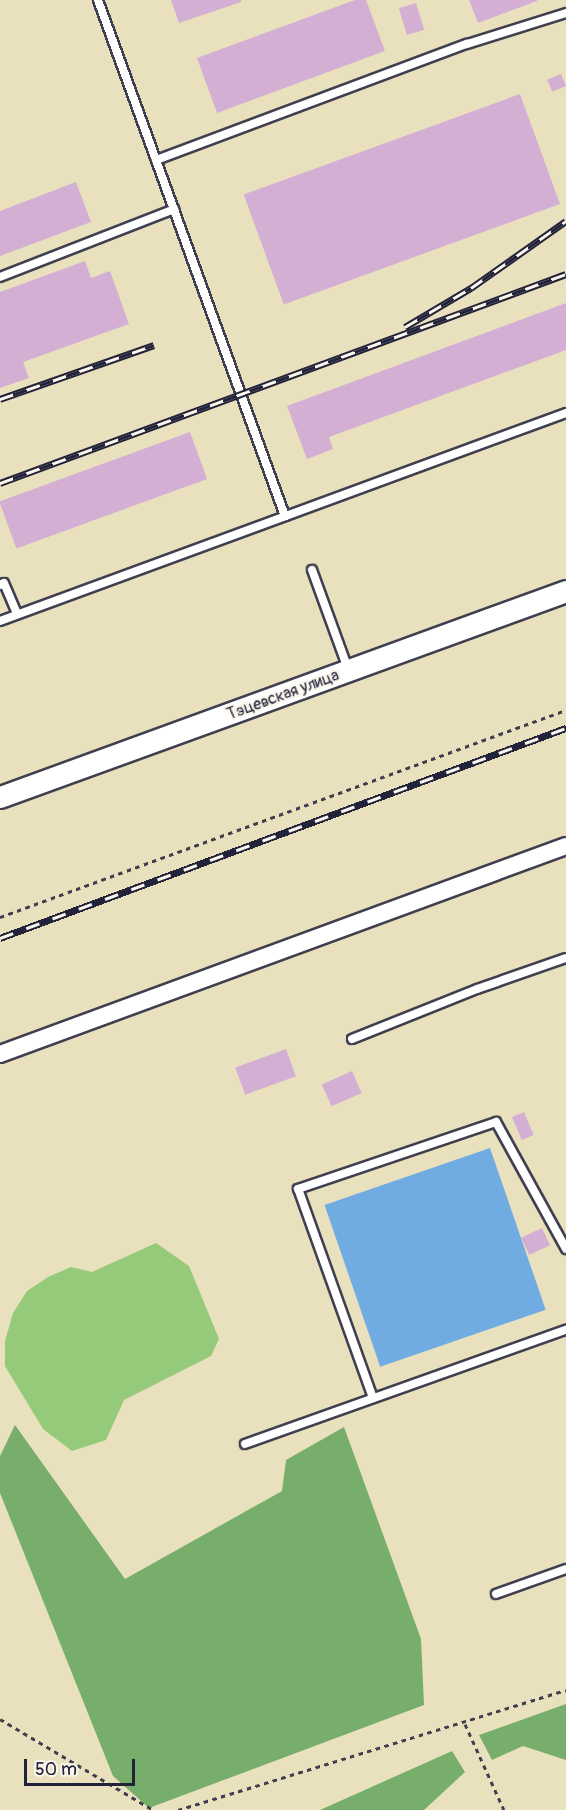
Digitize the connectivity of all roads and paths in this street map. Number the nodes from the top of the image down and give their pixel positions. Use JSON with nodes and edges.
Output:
{"nodes":[{"id":1,"x":98,"y":0,"type":"edge"},
{"id":2,"x":566,"y":13,"type":"edge"},
{"id":3,"x":156,"y":160,"type":"junction"},
{"id":4,"x":174,"y":209,"type":"junction"},
{"id":5,"x":0,"y":277,"type":"edge"},
{"id":6,"x":566,"y":413,"type":"edge"},
{"id":7,"x":285,"y":516,"type":"junction"},
{"id":8,"x":312,"y":570,"type":"dead end"},
{"id":9,"x":0,"y":585,"type":"edge"},
{"id":10,"x":566,"y":591,"type":"edge"},
{"id":11,"x":17,"y":615,"type":"junction"},
{"id":12,"x":0,"y":621,"type":"edge"},
{"id":13,"x":349,"y":671,"type":"junction"},
{"id":14,"x":566,"y":710,"type":"edge"},
{"id":15,"x":0,"y":797,"type":"edge"},
{"id":16,"x":566,"y":846,"type":"edge"},
{"id":17,"x":0,"y":917,"type":"edge"},
{"id":18,"x":566,"y":958,"type":"edge"},
{"id":19,"x":352,"y":1039,"type":"dead end"},
{"id":20,"x":0,"y":1054,"type":"edge"},
{"id":21,"x":566,"y":1250,"type":"edge"},
{"id":22,"x":566,"y":1330,"type":"edge"},
{"id":23,"x":373,"y":1398,"type":"junction"},
{"id":24,"x":245,"y":1444,"type":"dead end"},
{"id":25,"x":566,"y":1569,"type":"edge"},
{"id":26,"x":495,"y":1594,"type":"dead end"},
{"id":27,"x":566,"y":1690,"type":"edge"},
{"id":28,"x":0,"y":1719,"type":"edge"},
{"id":29,"x":465,"y":1724,"type":"junction"},
{"id":30,"x":153,"y":1810,"type":"edge"},
{"id":31,"x":178,"y":1810,"type":"edge"},
{"id":32,"x":504,"y":1810,"type":"edge"}],
"edges":[{"from":1,"to":3,"type":"lane"},
{"from":2,"to":3,"type":"lane"},
{"from":3,"to":4,"type":"lane"},
{"from":4,"to":5,"type":"lane"},
{"from":4,"to":7,"type":"lane"},
{"from":6,"to":7,"type":"lane"},
{"from":7,"to":11,"type":"lane"},
{"from":8,"to":13,"type":"lane"},
{"from":9,"to":11,"type":"lane"},
{"from":10,"to":13,"type":"street","name":"Тэцевская улица"},
{"from":11,"to":12,"type":"lane"},
{"from":13,"to":15,"type":"street","name":"Тэцевская улица"},
{"from":14,"to":17,"type":"path"},
{"from":16,"to":20,"type":"street"},
{"from":18,"to":19,"type":"lane"},
{"from":21,"to":23,"type":"lane"},
{"from":22,"to":23,"type":"lane"},
{"from":23,"to":24,"type":"lane"},
{"from":25,"to":26,"type":"lane"},
{"from":27,"to":29,"type":"path"},
{"from":28,"to":30,"type":"path"},
{"from":29,"to":31,"type":"path"},
{"from":29,"to":32,"type":"path"}]}
